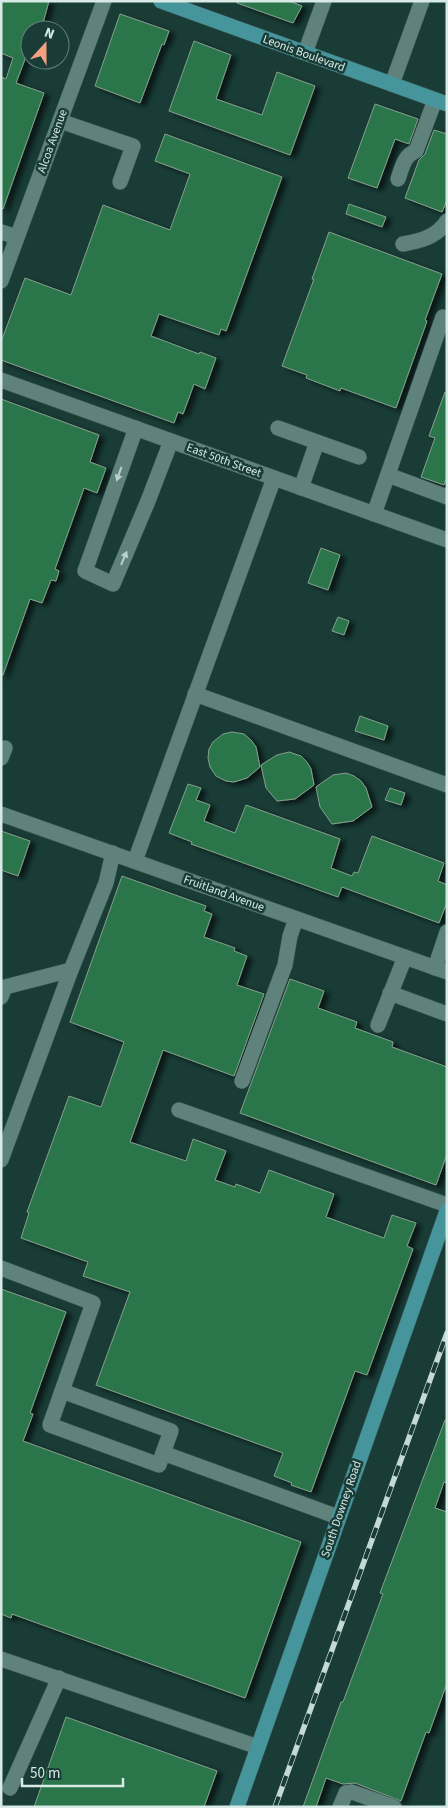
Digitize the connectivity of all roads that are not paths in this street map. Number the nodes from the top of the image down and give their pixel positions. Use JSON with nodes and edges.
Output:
{"nodes":[{"id":1,"x":104,"y":1,"type":"edge"},
{"id":2,"x":161,"y":1,"type":"edge"},
{"id":3,"x":324,"y":1,"type":"edge"},
{"id":4,"x":422,"y":1,"type":"edge"},
{"id":5,"x":305,"y":53,"type":"junction"},
{"id":6,"x":392,"y":84,"type":"junction"},
{"id":7,"x":441,"y":102,"type":"edge"},
{"id":8,"x":60,"y":121,"type":"junction"},
{"id":9,"x":398,"y":179,"type":"dead end"},
{"id":10,"x":120,"y":182,"type":"dead end"},
{"id":11,"x":447,"y":221,"type":"edge"},
{"id":12,"x":1,"y":232,"type":"edge"},
{"id":13,"x":17,"y":238,"type":"junction"},
{"id":14,"x":403,"y":244,"type":"dead end"},
{"id":15,"x":1,"y":282,"type":"edge"},
{"id":16,"x":443,"y":318,"type":"dead end"},
{"id":17,"x":1,"y":380,"type":"edge"},
{"id":18,"x":136,"y":428,"type":"junction"},
{"id":19,"x":278,"y":428,"type":"dead end"},
{"id":20,"x":171,"y":441,"type":"junction"},
{"id":21,"x":317,"y":442,"type":"junction"},
{"id":22,"x":359,"y":457,"type":"dead end"},
{"id":23,"x":388,"y":476,"type":"junction"},
{"id":24,"x":274,"y":478,"type":"junction"},
{"id":25,"x":301,"y":488,"type":"junction"},
{"id":26,"x":447,"y":497,"type":"edge"},
{"id":27,"x":374,"y":514,"type":"junction"},
{"id":28,"x":447,"y":540,"type":"edge"},
{"id":29,"x":196,"y":694,"type":"junction"},
{"id":30,"x":447,"y":785,"type":"edge"},
{"id":31,"x":1,"y":814,"type":"edge"},
{"id":32,"x":113,"y":853,"type":"junction"},
{"id":33,"x":135,"y":861,"type":"junction"},
{"id":34,"x":296,"y":918,"type":"junction"},
{"id":35,"x":447,"y":932,"type":"edge"},
{"id":36,"x":405,"y":957,"type":"junction"},
{"id":37,"x":71,"y":970,"type":"junction"},
{"id":38,"x":441,"y":970,"type":"edge"},
{"id":39,"x":390,"y":993,"type":"junction"},
{"id":40,"x":1,"y":997,"type":"edge"},
{"id":41,"x":447,"y":1014,"type":"edge"},
{"id":42,"x":378,"y":1025,"type":"dead end"},
{"id":43,"x":242,"y":1081,"type":"dead end"},
{"id":44,"x":179,"y":1110,"type":"dead end"},
{"id":45,"x":1,"y":1160,"type":"edge"},
{"id":46,"x":447,"y":1205,"type":"edge"},
{"id":47,"x":447,"y":1211,"type":"edge"},
{"id":48,"x":1,"y":1268,"type":"edge"},
{"id":49,"x":62,"y":1391,"type":"junction"},
{"id":50,"x":163,"y":1453,"type":"junction"},
{"id":51,"x":338,"y":1517,"type":"junction"},
{"id":52,"x":1,"y":1658,"type":"edge"},
{"id":53,"x":59,"y":1678,"type":"junction"},
{"id":54,"x":258,"y":1747,"type":"junction"},
{"id":55,"x":10,"y":1788,"type":"dead end"},
{"id":56,"x":236,"y":1807,"type":"edge"},
{"id":57,"x":340,"y":1807,"type":"edge"},
{"id":58,"x":394,"y":1807,"type":"edge"}],
"edges":[{"from":1,"to":8,"type":"street","name":"Alcoa Avenue"},
{"from":2,"to":5,"type":"main road","name":"Leonis Boulevard"},
{"from":3,"to":5,"type":"street"},
{"from":4,"to":6,"type":"street"},
{"from":5,"to":6,"type":"main road","name":"Leonis Boulevard"},
{"from":6,"to":7,"type":"main road","name":"Leonis Boulevard"},
{"from":7,"to":9,"type":"street"},
{"from":8,"to":10,"type":"street"},
{"from":8,"to":13,"type":"street","name":"Alcoa Avenue"},
{"from":11,"to":14,"type":"street"},
{"from":12,"to":13,"type":"street"},
{"from":13,"to":15,"type":"street","name":"Alcoa Avenue"},
{"from":16,"to":23,"type":"street"},
{"from":17,"to":18,"type":"street","name":"East 50th Street"},
{"from":18,"to":20,"type":"street","name":"East 50th Street"},
{"from":18,"to":20,"type":"street","one_way":true},
{"from":19,"to":21,"type":"street"},
{"from":20,"to":24,"type":"street","name":"East 50th Street"},
{"from":21,"to":22,"type":"street"},
{"from":21,"to":25,"type":"street"},
{"from":23,"to":26,"type":"street"},
{"from":23,"to":27,"type":"street"},
{"from":24,"to":25,"type":"street","name":"East 50th Street"},
{"from":24,"to":29,"type":"street"},
{"from":25,"to":27,"type":"street","name":"East 50th Street"},
{"from":27,"to":28,"type":"street","name":"East 50th Street"},
{"from":29,"to":30,"type":"street"},
{"from":29,"to":33,"type":"street"},
{"from":31,"to":32,"type":"street","name":"Fruitland Avenue"},
{"from":32,"to":33,"type":"street","name":"Fruitland Avenue"},
{"from":32,"to":37,"type":"street"},
{"from":33,"to":34,"type":"street","name":"Fruitland Avenue"},
{"from":34,"to":36,"type":"street","name":"Fruitland Avenue"},
{"from":34,"to":43,"type":"street"},
{"from":35,"to":38,"type":"street"},
{"from":36,"to":38,"type":"street","name":"Fruitland Avenue"},
{"from":36,"to":39,"type":"street"},
{"from":37,"to":40,"type":"street"},
{"from":37,"to":45,"type":"street"},
{"from":39,"to":41,"type":"street"},
{"from":39,"to":42,"type":"street"},
{"from":44,"to":46,"type":"street"},
{"from":47,"to":51,"type":"main road","name":"South Downey Road"},
{"from":48,"to":49,"type":"street"},
{"from":49,"to":50,"type":"street"},
{"from":49,"to":50,"type":"street"},
{"from":50,"to":51,"type":"street"},
{"from":51,"to":54,"type":"main road","name":"South Downey Road"},
{"from":52,"to":53,"type":"street"},
{"from":53,"to":54,"type":"street"},
{"from":53,"to":55,"type":"street"},
{"from":54,"to":56,"type":"main road","name":"South Downey Road"},
{"from":57,"to":58,"type":"street"}]}
